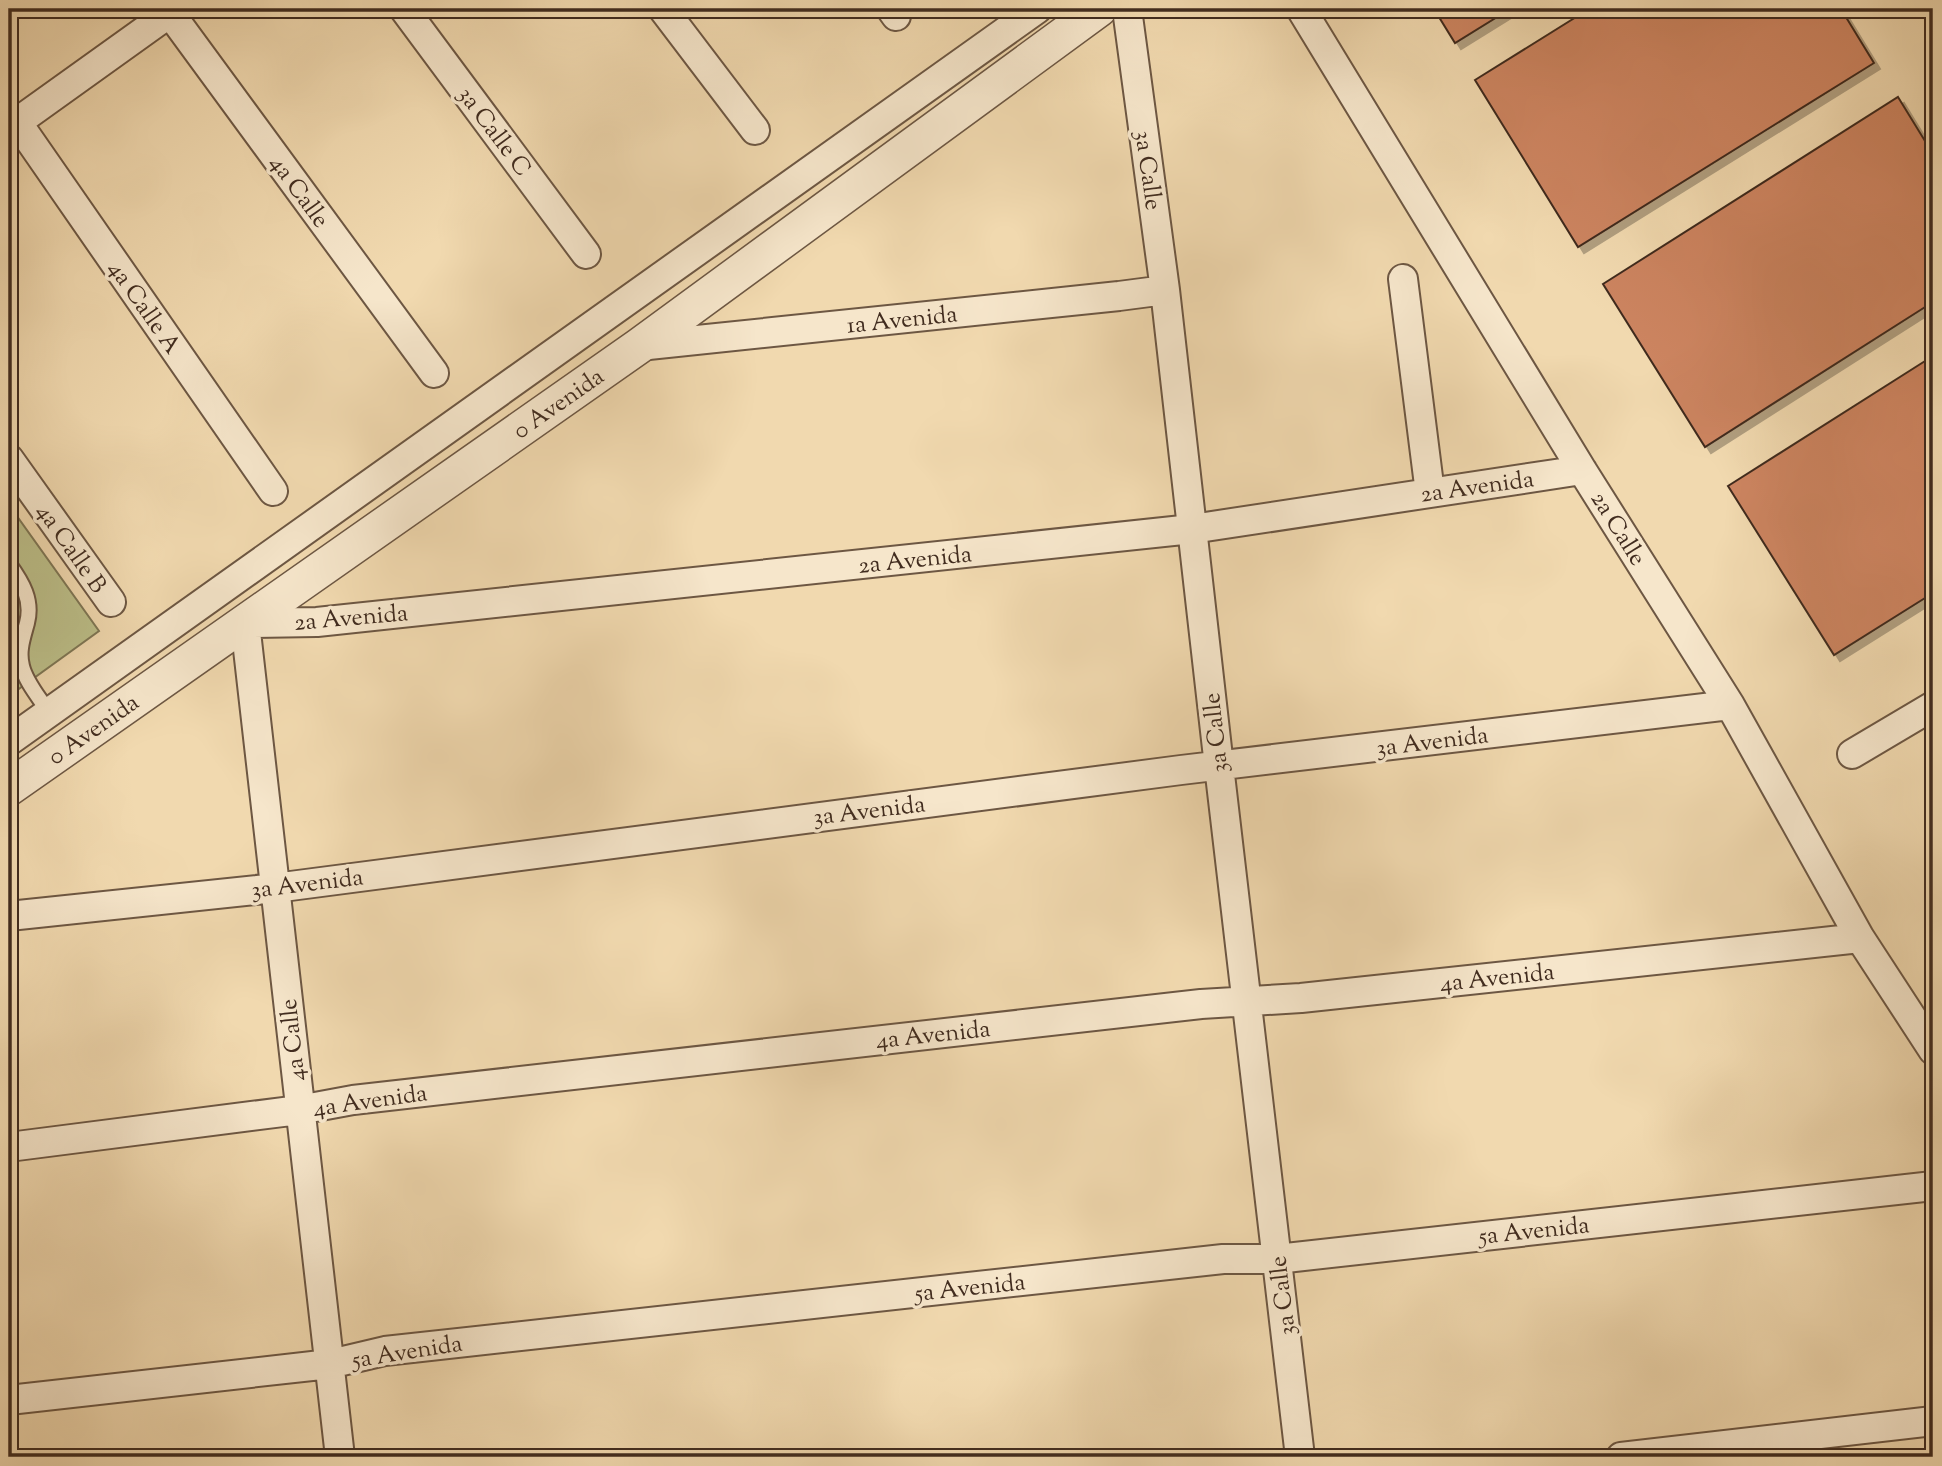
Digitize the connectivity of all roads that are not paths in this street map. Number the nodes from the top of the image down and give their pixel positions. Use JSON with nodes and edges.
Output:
{"nodes":[{"id":1,"x":404,"y":9,"type":"edge"},
{"id":2,"x":663,"y":9,"type":"edge"},
{"id":3,"x":1037,"y":9,"type":"edge"},
{"id":4,"x":1099,"y":9,"type":"edge"},
{"id":5,"x":1128,"y":9,"type":"edge"},
{"id":6,"x":1301,"y":9,"type":"edge"},
{"id":7,"x":171,"y":10,"type":"edge"},
{"id":8,"x":13,"y":125,"type":"edge"},
{"id":9,"x":755,"y":130,"type":"dead end"},
{"id":10,"x":586,"y":254,"type":"dead end"},
{"id":11,"x":1403,"y":279,"type":"dead end"},
{"id":12,"x":1165,"y":290,"type":"junction"},
{"id":13,"x":639,"y":346,"type":"junction"},
{"id":14,"x":433,"y":373,"type":"dead end"},
{"id":15,"x":9,"y":459,"type":"edge"},
{"id":16,"x":1582,"y":470,"type":"junction"},
{"id":17,"x":273,"y":491,"type":"dead end"},
{"id":18,"x":1430,"y":493,"type":"junction"},
{"id":19,"x":1192,"y":529,"type":"junction"},
{"id":20,"x":9,"y":564,"type":"edge"},
{"id":21,"x":111,"y":602,"type":"dead end"},
{"id":22,"x":245,"y":624,"type":"junction"},
{"id":23,"x":1730,"y":705,"type":"junction"},
{"id":24,"x":1933,"y":706,"type":"edge"},
{"id":25,"x":49,"y":713,"type":"junction"},
{"id":26,"x":9,"y":741,"type":"edge"},
{"id":27,"x":1852,"y":754,"type":"dead end"},
{"id":28,"x":1219,"y":766,"type":"junction"},
{"id":29,"x":9,"y":788,"type":"edge"},
{"id":30,"x":275,"y":888,"type":"junction"},
{"id":31,"x":9,"y":916,"type":"edge"},
{"id":32,"x":1860,"y":938,"type":"junction"},
{"id":33,"x":1247,"y":1001,"type":"junction"},
{"id":34,"x":1933,"y":1050,"type":"edge"},
{"id":35,"x":299,"y":1110,"type":"junction"},
{"id":36,"x":9,"y":1147,"type":"edge"},
{"id":37,"x":1933,"y":1186,"type":"edge"},
{"id":38,"x":1277,"y":1259,"type":"junction"},
{"id":39,"x":330,"y":1364,"type":"junction"},
{"id":40,"x":9,"y":1400,"type":"edge"},
{"id":41,"x":1933,"y":1421,"type":"edge"},
{"id":42,"x":340,"y":1457,"type":"edge"},
{"id":43,"x":1300,"y":1457,"type":"edge"},
{"id":44,"x":1621,"y":1457,"type":"edge"}],
"edges":[{"from":1,"to":10,"type":"street","name":"3a Calle C"},
{"from":2,"to":9,"type":"street"},
{"from":3,"to":25,"type":"street","name":"0 Avenida"},
{"from":4,"to":13,"type":"street","name":"0 Avenida"},
{"from":5,"to":12,"type":"street","name":"3a Calle"},
{"from":6,"to":16,"type":"street","name":"2a Calle"},
{"from":7,"to":8,"type":"street"},
{"from":7,"to":14,"type":"street","name":"4a Calle"},
{"from":8,"to":17,"type":"street","name":"4a Calle A"},
{"from":11,"to":18,"type":"street"},
{"from":12,"to":13,"type":"street","name":"1a Avenida"},
{"from":12,"to":19,"type":"street","name":"3a Calle"},
{"from":13,"to":22,"type":"street","name":"0 Avenida"},
{"from":15,"to":21,"type":"street","name":"4a Calle B"},
{"from":16,"to":18,"type":"street","name":"2a Avenida"},
{"from":16,"to":23,"type":"street","name":"2a Calle"},
{"from":18,"to":19,"type":"street","name":"2a Avenida"},
{"from":19,"to":22,"type":"street","name":"2a Avenida"},
{"from":19,"to":28,"type":"street","name":"3a Calle"},
{"from":20,"to":25,"type":"lane"},
{"from":22,"to":29,"type":"street","name":"0 Avenida"},
{"from":22,"to":30,"type":"street","name":"4a Calle"},
{"from":23,"to":28,"type":"street","name":"3a Avenida"},
{"from":23,"to":32,"type":"street","name":"2a Calle"},
{"from":24,"to":27,"type":"street"},
{"from":25,"to":26,"type":"street","name":"0 Avenida"},
{"from":28,"to":30,"type":"street","name":"3a Avenida"},
{"from":28,"to":33,"type":"street","name":"3a Calle"},
{"from":30,"to":31,"type":"street","name":"3a Avenida"},
{"from":30,"to":35,"type":"street","name":"4a Calle"},
{"from":32,"to":33,"type":"street","name":"4a Avenida"},
{"from":32,"to":34,"type":"street","name":"2a Calle"},
{"from":33,"to":35,"type":"street","name":"4a Avenida"},
{"from":33,"to":38,"type":"street","name":"3a Calle"},
{"from":35,"to":36,"type":"street","name":"4a Avenida"},
{"from":35,"to":39,"type":"street","name":"4a Calle"},
{"from":37,"to":38,"type":"street","name":"5a Avenida"},
{"from":38,"to":39,"type":"street","name":"5a Avenida"},
{"from":38,"to":43,"type":"street","name":"3a Calle"},
{"from":39,"to":40,"type":"street","name":"5a Avenida"},
{"from":39,"to":42,"type":"street","name":"4a Calle"},
{"from":41,"to":44,"type":"street"}]}
